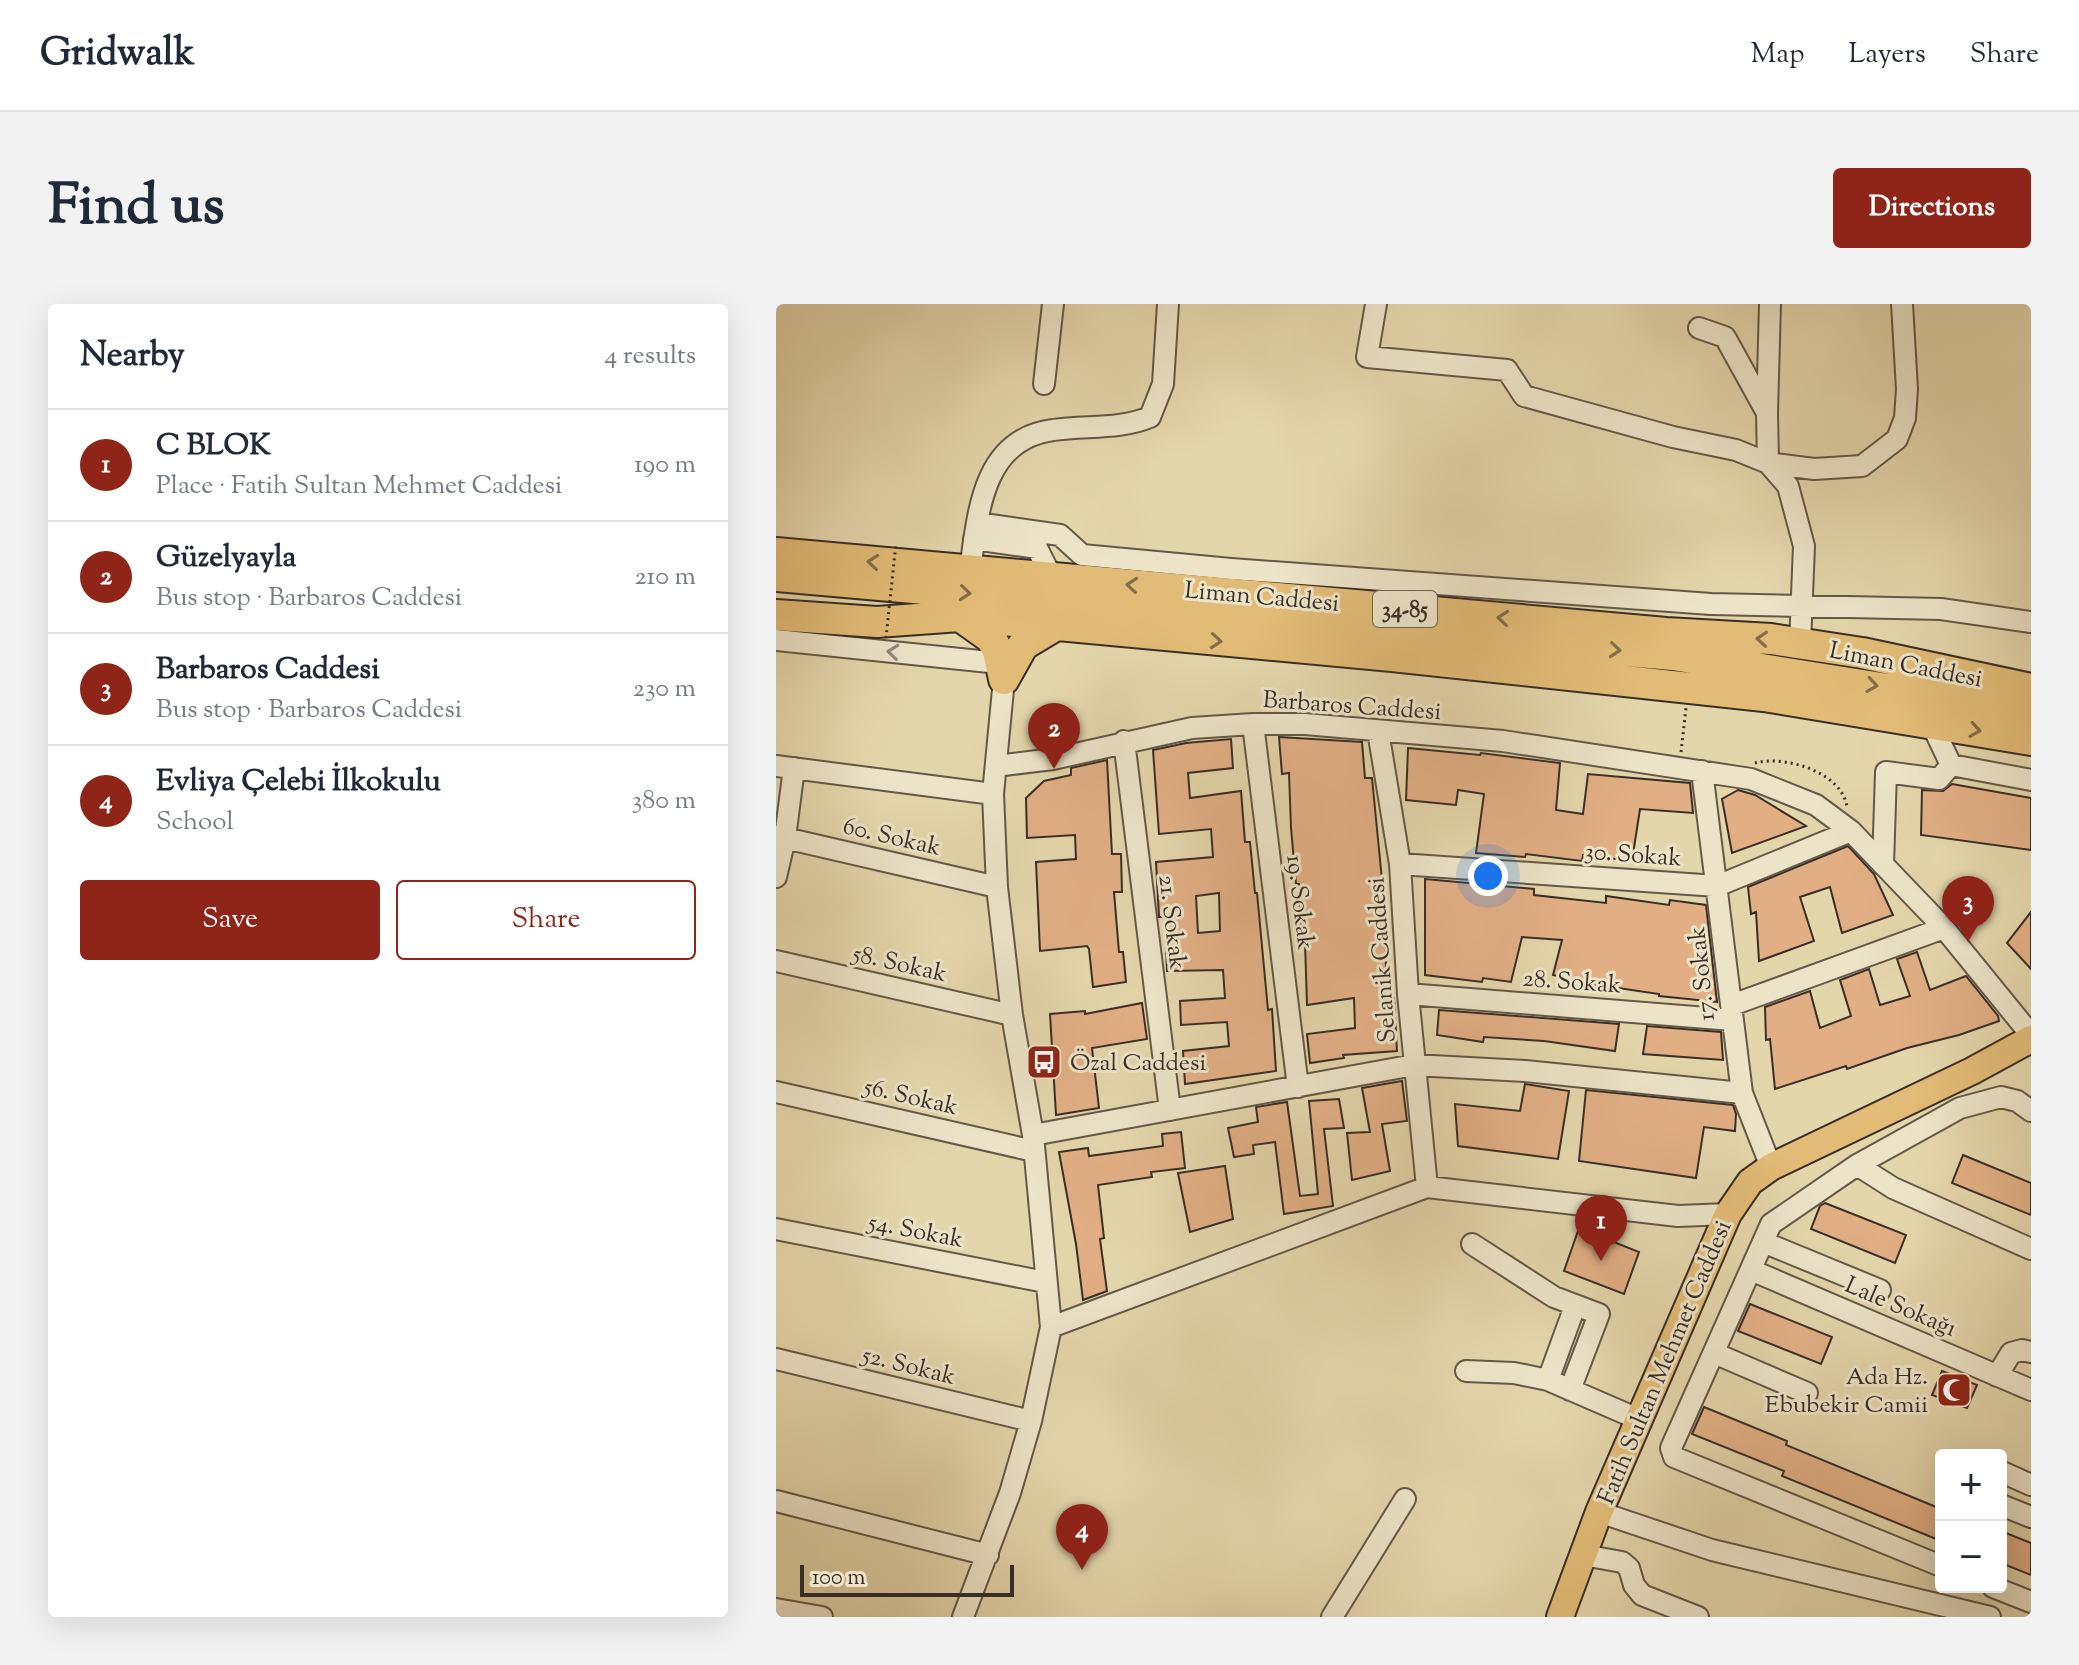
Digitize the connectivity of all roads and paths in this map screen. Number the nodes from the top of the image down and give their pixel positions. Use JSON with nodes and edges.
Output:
{"nodes":[{"id":1,"x":1053,"y":304,"type":"edge"},
{"id":2,"x":1168,"y":304,"type":"edge"},
{"id":3,"x":1376,"y":304,"type":"edge"},
{"id":4,"x":1770,"y":304,"type":"edge"},
{"id":5,"x":1902,"y":304,"type":"edge"},
{"id":6,"x":1699,"y":328,"type":"dead end"},
{"id":7,"x":1044,"y":384,"type":"dead end"},
{"id":8,"x":1767,"y":413,"type":"junction"},
{"id":9,"x":1768,"y":463,"type":"junction"},
{"id":10,"x":976,"y":531,"type":"junction"},
{"id":11,"x":896,"y":543,"type":"dead end"},
{"id":12,"x":776,"y":553,"type":"edge"},
{"id":13,"x":970,"y":570,"type":"junction"},
{"id":14,"x":776,"y":576,"type":"edge"},
{"id":15,"x":1052,"y":578,"type":"junction"},
{"id":16,"x":776,"y":599,"type":"edge"},
{"id":17,"x":1803,"y":604,"type":"junction"},
{"id":18,"x":776,"y":615,"type":"edge"},
{"id":19,"x":960,"y":616,"type":"junction"},
{"id":20,"x":2031,"y":622,"type":"edge"},
{"id":21,"x":1053,"y":627,"type":"junction"},
{"id":22,"x":886,"y":638,"type":"dead end"},
{"id":23,"x":776,"y":640,"type":"edge"},
{"id":24,"x":1800,"y":644,"type":"junction"},
{"id":25,"x":1862,"y":653,"type":"junction"},
{"id":26,"x":1001,"y":671,"type":"junction"},
{"id":27,"x":2031,"y":673,"type":"edge"},
{"id":28,"x":1688,"y":688,"type":"junction"},
{"id":29,"x":2031,"y":689,"type":"edge"},
{"id":30,"x":2031,"y":712,"type":"edge"},
{"id":31,"x":1931,"y":723,"type":"junction"},
{"id":32,"x":1253,"y":724,"type":"junction"},
{"id":33,"x":1378,"y":731,"type":"junction"},
{"id":34,"x":2031,"y":740,"type":"edge"},
{"id":35,"x":1124,"y":741,"type":"junction"},
{"id":36,"x":1951,"y":765,"type":"junction"},
{"id":37,"x":996,"y":766,"type":"junction"},
{"id":38,"x":785,"y":767,"type":"edge"},
{"id":39,"x":1680,"y":767,"type":"junction"},
{"id":40,"x":1702,"y":771,"type":"junction"},
{"id":41,"x":1738,"y":776,"type":"junction"},
{"id":42,"x":2031,"y":780,"type":"edge"},
{"id":43,"x":993,"y":794,"type":"junction"},
{"id":44,"x":1851,"y":831,"type":"junction"},
{"id":45,"x":780,"y":837,"type":"edge"},
{"id":46,"x":1400,"y":864,"type":"junction"},
{"id":47,"x":1883,"y":865,"type":"junction"},
{"id":48,"x":776,"y":877,"type":"edge"},
{"id":49,"x":1717,"y":886,"type":"junction"},
{"id":50,"x":997,"y":887,"type":"junction"},
{"id":51,"x":1944,"y":928,"type":"junction"},
{"id":52,"x":776,"y":961,"type":"edge"},
{"id":53,"x":1408,"y":994,"type":"junction"},
{"id":54,"x":1732,"y":1012,"type":"junction"},
{"id":55,"x":1012,"y":1015,"type":"junction"},
{"id":56,"x":2031,"y":1037,"type":"edge"},
{"id":57,"x":1414,"y":1065,"type":"junction"},
{"id":58,"x":1298,"y":1087,"type":"junction"},
{"id":59,"x":776,"y":1092,"type":"edge"},
{"id":60,"x":1742,"y":1093,"type":"junction"},
{"id":61,"x":1170,"y":1110,"type":"junction"},
{"id":62,"x":2031,"y":1111,"type":"edge"},
{"id":63,"x":1033,"y":1143,"type":"junction"},
{"id":64,"x":1857,"y":1165,"type":"junction"},
{"id":65,"x":1771,"y":1167,"type":"junction"},
{"id":66,"x":1427,"y":1187,"type":"junction"},
{"id":67,"x":1728,"y":1214,"type":"junction"},
{"id":68,"x":776,"y":1229,"type":"edge"},
{"id":69,"x":1763,"y":1242,"type":"junction"},
{"id":70,"x":1472,"y":1244,"type":"dead end"},
{"id":71,"x":2031,"y":1249,"type":"edge"},
{"id":72,"x":1751,"y":1270,"type":"junction"},
{"id":73,"x":1045,"y":1282,"type":"junction"},
{"id":74,"x":1880,"y":1290,"type":"dead end"},
{"id":75,"x":1575,"y":1306,"type":"junction"},
{"id":76,"x":1051,"y":1327,"type":"junction"},
{"id":77,"x":2031,"y":1352,"type":"edge"},
{"id":78,"x":1714,"y":1353,"type":"junction"},
{"id":79,"x":776,"y":1359,"type":"edge"},
{"id":80,"x":1466,"y":1371,"type":"dead end"},
{"id":81,"x":1997,"y":1376,"type":"junction"},
{"id":82,"x":1548,"y":1380,"type":"junction"},
{"id":83,"x":1570,"y":1390,"type":"junction"},
{"id":84,"x":2031,"y":1390,"type":"edge"},
{"id":85,"x":1807,"y":1393,"type":"dead end"},
{"id":86,"x":1638,"y":1419,"type":"junction"},
{"id":87,"x":1031,"y":1421,"type":"junction"},
{"id":88,"x":2007,"y":1474,"type":"edge"},
{"id":89,"x":2031,"y":1485,"type":"edge"},
{"id":90,"x":1405,"y":1499,"type":"dead end"},
{"id":91,"x":776,"y":1501,"type":"edge"},
{"id":92,"x":2007,"y":1507,"type":"edge"},
{"id":93,"x":1599,"y":1512,"type":"junction"},
{"id":94,"x":2031,"y":1517,"type":"edge"},
{"id":95,"x":988,"y":1555,"type":"junction"},
{"id":96,"x":1583,"y":1555,"type":"junction"},
{"id":97,"x":1935,"y":1564,"type":"edge"},
{"id":98,"x":2007,"y":1593,"type":"edge"},
{"id":99,"x":2031,"y":1602,"type":"edge"},
{"id":100,"x":776,"y":1609,"type":"edge"},
{"id":101,"x":822,"y":1617,"type":"edge"},
{"id":102,"x":963,"y":1617,"type":"edge"},
{"id":103,"x":1332,"y":1617,"type":"edge"},
{"id":104,"x":1560,"y":1617,"type":"edge"},
{"id":105,"x":1698,"y":1617,"type":"edge"},
{"id":106,"x":1990,"y":1617,"type":"edge"}],
"edges":[{"from":1,"to":7,"type":"street"},
{"from":2,"to":10,"type":"street"},
{"from":3,"to":9,"type":"street"},
{"from":4,"to":8,"type":"street"},
{"from":5,"to":9,"type":"street"},
{"from":6,"to":8,"type":"street"},
{"from":8,"to":9,"type":"street"},
{"from":9,"to":17,"type":"street"},
{"from":10,"to":13,"type":"street"},
{"from":10,"to":15,"type":"street"},
{"from":10,"to":17,"type":"street"},
{"from":11,"to":22,"type":"path","bridge":true},
{"from":13,"to":12,"type":"highway","name":"Liman Caddesi","number":"34-85","one_way":true},
{"from":13,"to":15,"type":"highway","name":"Liman Caddesi","number":"34-85"},
{"from":14,"to":30,"type":"highway","name":"Liman Caddesi","number":"34-85","one_way":true},
{"from":24,"to":15,"type":"highway","name":"Liman Caddesi","number":"34-85","one_way":true},
{"from":16,"to":19,"type":"highway"},
{"from":17,"to":20,"type":"street"},
{"from":17,"to":24,"type":"street"},
{"from":18,"to":19,"type":"highway"},
{"from":19,"to":21,"type":"highway"},
{"from":19,"to":26,"type":"highway"},
{"from":21,"to":26,"type":"highway"},
{"from":21,"to":28,"type":"highway","one_way":true},
{"from":26,"to":23,"type":"street","one_way":true},
{"from":24,"to":25,"type":"highway","name":"Liman Caddesi","number":"34-85"},
{"from":25,"to":27,"type":"highway"},
{"from":25,"to":29,"type":"highway","name":"Liman Caddesi","number":"34-85"},
{"from":26,"to":37,"type":"street"},
{"from":28,"to":31,"type":"highway"},
{"from":28,"to":39,"type":"path"},
{"from":31,"to":34,"type":"highway","one_way":true},
{"from":31,"to":36,"type":"street"},
{"from":32,"to":33,"type":"street","name":"Barbaros Caddesi"},
{"from":32,"to":35,"type":"street","name":"Barbaros Caddesi"},
{"from":32,"to":58,"type":"street","name":"19. Sokak"},
{"from":33,"to":39,"type":"street","name":"Barbaros Caddesi"},
{"from":33,"to":46,"type":"street","name":"Selanik Caddesi"},
{"from":35,"to":37,"type":"street","name":"Barbaros Caddesi"},
{"from":35,"to":61,"type":"street","name":"21. Sokak"},
{"from":36,"to":42,"type":"street"},
{"from":36,"to":47,"type":"street"},
{"from":37,"to":43,"type":"street"},
{"from":38,"to":43,"type":"street"},
{"from":38,"to":45,"type":"street"},
{"from":39,"to":40,"type":"street","name":"Barbaros Caddesi"},
{"from":40,"to":41,"type":"street","name":"Barbaros Caddesi"},
{"from":40,"to":49,"type":"street","name":"17. Sokak"},
{"from":41,"to":44,"type":"street","name":"Barbaros Caddesi"},
{"from":41,"to":44,"type":"path"},
{"from":43,"to":50,"type":"street"},
{"from":44,"to":47,"type":"street","name":"Barbaros Caddesi"},
{"from":44,"to":49,"type":"street","name":"30. Sokak"},
{"from":45,"to":48,"type":"street"},
{"from":45,"to":50,"type":"street","name":"60. Sokak"},
{"from":46,"to":49,"type":"street","name":"30. Sokak"},
{"from":46,"to":53,"type":"street","name":"Selanik Caddesi"},
{"from":47,"to":51,"type":"street","name":"Barbaros Caddesi"},
{"from":49,"to":54,"type":"street","name":"17. Sokak"},
{"from":50,"to":55,"type":"street"},
{"from":51,"to":54,"type":"street","name":"28. Sokak"},
{"from":51,"to":56,"type":"street","name":"Barbaros Caddesi"},
{"from":52,"to":55,"type":"street","name":"58. Sokak"},
{"from":53,"to":54,"type":"street","name":"28. Sokak"},
{"from":53,"to":57,"type":"street","name":"Selanik Caddesi"},
{"from":54,"to":60,"type":"street","name":"17. Sokak"},
{"from":55,"to":63,"type":"street"},
{"from":56,"to":65,"type":"main road","name":"Fatih Sultan Mehmet Caddesi"},
{"from":57,"to":58,"type":"street"},
{"from":57,"to":60,"type":"street"},
{"from":57,"to":66,"type":"street","name":"Selanik Caddesi"},
{"from":58,"to":61,"type":"street"},
{"from":59,"to":63,"type":"street","name":"56. Sokak"},
{"from":60,"to":65,"type":"street","name":"17. Sokak"},
{"from":61,"to":63,"type":"street"},
{"from":62,"to":64,"type":"street"},
{"from":63,"to":73,"type":"street"},
{"from":64,"to":69,"type":"street"},
{"from":64,"to":71,"type":"street"},
{"from":65,"to":67,"type":"main road","name":"Fatih Sultan Mehmet Caddesi"},
{"from":66,"to":67,"type":"street"},
{"from":66,"to":76,"type":"street"},
{"from":67,"to":86,"type":"main road","name":"Fatih Sultan Mehmet Caddesi"},
{"from":68,"to":73,"type":"street","name":"54. Sokak"},
{"from":69,"to":72,"type":"street"},
{"from":69,"to":74,"type":"street"},
{"from":70,"to":75,"type":"street"},
{"from":72,"to":78,"type":"street"},
{"from":72,"to":81,"type":"street","name":"Lale Sokağı"},
{"from":73,"to":76,"type":"street"},
{"from":75,"to":82,"type":"street"},
{"from":75,"to":83,"type":"street"},
{"from":76,"to":87,"type":"street"},
{"from":77,"to":81,"type":"street"},
{"from":78,"to":85,"type":"street"},
{"from":78,"to":97,"type":"street"},
{"from":79,"to":87,"type":"street","name":"52. Sokak"},
{"from":80,"to":82,"type":"street"},
{"from":81,"to":84,"type":"street","name":"Lale Sokağı"},
{"from":82,"to":83,"type":"street"},
{"from":83,"to":86,"type":"street"},
{"from":86,"to":93,"type":"main road","name":"Fatih Sultan Mehmet Caddesi"},
{"from":87,"to":95,"type":"street"},
{"from":88,"to":89,"type":"street"},
{"from":90,"to":103,"type":"street"},
{"from":91,"to":95,"type":"street"},
{"from":92,"to":94,"type":"street"},
{"from":93,"to":96,"type":"main road","name":"Fatih Sultan Mehmet Caddesi"},
{"from":93,"to":106,"type":"street"},
{"from":95,"to":102,"type":"street"},
{"from":96,"to":104,"type":"main road","name":"Fatih Sultan Mehmet Caddesi"},
{"from":96,"to":105,"type":"street"},
{"from":98,"to":99,"type":"street"},
{"from":100,"to":101,"type":"street"}]}
